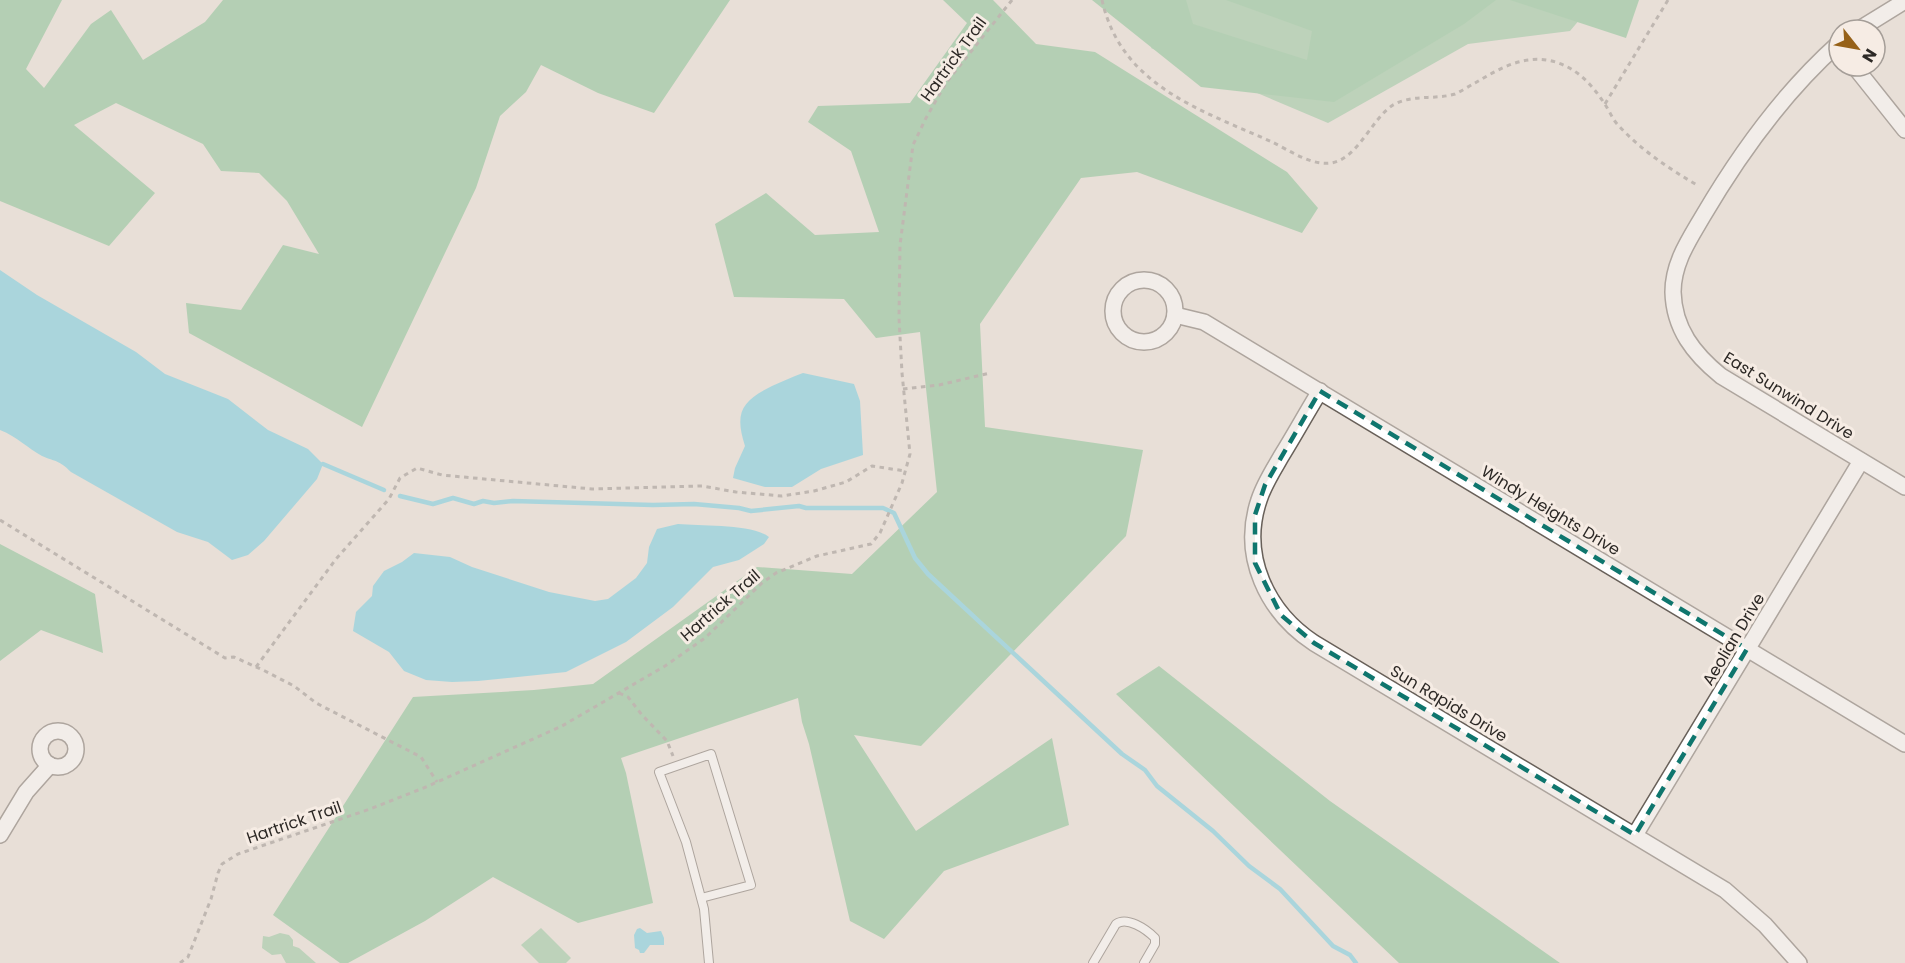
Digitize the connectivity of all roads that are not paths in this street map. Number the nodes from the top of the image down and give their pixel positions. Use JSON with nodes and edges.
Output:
{"nodes":[{"id":1,"x":1905,"y":1,"type":"edge"},
{"id":2,"x":1877,"y":18,"type":"edge"},
{"id":3,"x":1827,"y":56,"type":"edge"},
{"id":4,"x":1864,"y":78,"type":"edge"},
{"id":5,"x":1905,"y":130,"type":"edge"},
{"id":6,"x":1175,"y":315,"type":"junction"},
{"id":7,"x":1320,"y":392,"type":"junction"},
{"id":8,"x":1861,"y":461,"type":"junction"},
{"id":9,"x":1905,"y":487,"type":"edge"},
{"id":10,"x":1747,"y":649,"type":"junction"},
{"id":11,"x":1905,"y":744,"type":"edge"},
{"id":12,"x":50,"y":765,"type":"dead end"},
{"id":13,"x":0,"y":835,"type":"edge"},
{"id":14,"x":1635,"y":835,"type":"junction"},
{"id":15,"x":701,"y":898,"type":"junction"},
{"id":16,"x":710,"y":963,"type":"edge"},
{"id":17,"x":1094,"y":963,"type":"edge"},
{"id":18,"x":1144,"y":963,"type":"edge"},
{"id":19,"x":1799,"y":963,"type":"edge"}],
"edges":[{"from":1,"to":2,"type":"street"},
{"from":3,"to":8,"type":"street","name":"East Sunwind Drive"},
{"from":4,"to":5,"type":"street"},
{"from":6,"to":6,"type":"street"},
{"from":6,"to":7,"type":"street","name":"Windy Heights Drive"},
{"from":7,"to":10,"type":"street","name":"Windy Heights Drive"},
{"from":7,"to":14,"type":"street","name":"Sun Rapids Drive"},
{"from":8,"to":9,"type":"street","name":"East Sunwind Drive"},
{"from":8,"to":10,"type":"street","name":"Aeolian Drive"},
{"from":10,"to":11,"type":"street","name":"Windy Heights Drive"},
{"from":10,"to":14,"type":"street","name":"Aeolian Drive"},
{"from":12,"to":13,"type":"street"},
{"from":14,"to":19,"type":"street","name":"Sun Rapids Drive"},
{"from":15,"to":15,"type":"lane"},
{"from":15,"to":16,"type":"lane"},
{"from":17,"to":18,"type":"lane"}]}
